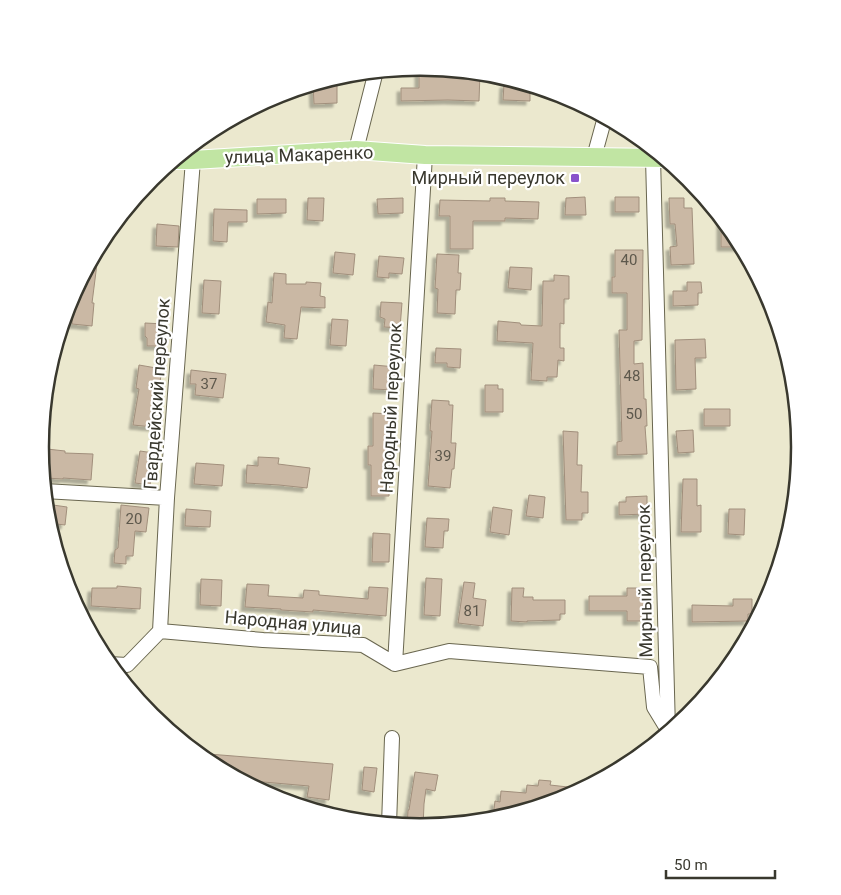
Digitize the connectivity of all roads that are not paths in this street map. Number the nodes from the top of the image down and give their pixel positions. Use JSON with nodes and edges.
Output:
{"nodes":[{"id":1,"x":374,"y":79,"type":"edge"},
{"id":2,"x":603,"y":124,"type":"edge"},
{"id":3,"x":356,"y":150,"type":"junction"},
{"id":4,"x":425,"y":155,"type":"junction"},
{"id":5,"x":594,"y":157,"type":"junction"},
{"id":6,"x":653,"y":158,"type":"edge"},
{"id":7,"x":185,"y":160,"type":"edge"},
{"id":8,"x":194,"y":160,"type":"junction"},
{"id":9,"x":659,"y":163,"type":"edge"},
{"id":10,"x":52,"y":491,"type":"edge"},
{"id":11,"x":168,"y":498,"type":"junction"},
{"id":12,"x":160,"y":631,"type":"junction"},
{"id":13,"x":395,"y":664,"type":"junction"},
{"id":14,"x":119,"y":665,"type":"edge"},
{"id":15,"x":670,"y":723,"type":"edge"},
{"id":16,"x":667,"y":726,"type":"edge"},
{"id":17,"x":392,"y":738,"type":"dead end"},
{"id":18,"x":389,"y":817,"type":"edge"}],
"edges":[{"from":1,"to":3,"type":"street"},
{"from":2,"to":5,"type":"street"},
{"from":3,"to":4,"type":"main road","name":"улица Макаренко"},
{"from":3,"to":8,"type":"main road","name":"улица Макаренко"},
{"from":4,"to":5,"type":"main road","name":"улица Макаренко"},
{"from":4,"to":13,"type":"street","name":"Народный переулок"},
{"from":5,"to":6,"type":"main road","name":"улица Макаренко"},
{"from":7,"to":8,"type":"main road","name":"улица Макаренко"},
{"from":8,"to":11,"type":"street","name":"Гвардейский переулок"},
{"from":9,"to":15,"type":"street","name":"Мирный переулок"},
{"from":10,"to":11,"type":"street"},
{"from":11,"to":12,"type":"street","name":"Гвардейский переулок"},
{"from":12,"to":13,"type":"street","name":"Народная улица"},
{"from":12,"to":14,"type":"street"},
{"from":13,"to":16,"type":"street"},
{"from":17,"to":18,"type":"street"}]}
